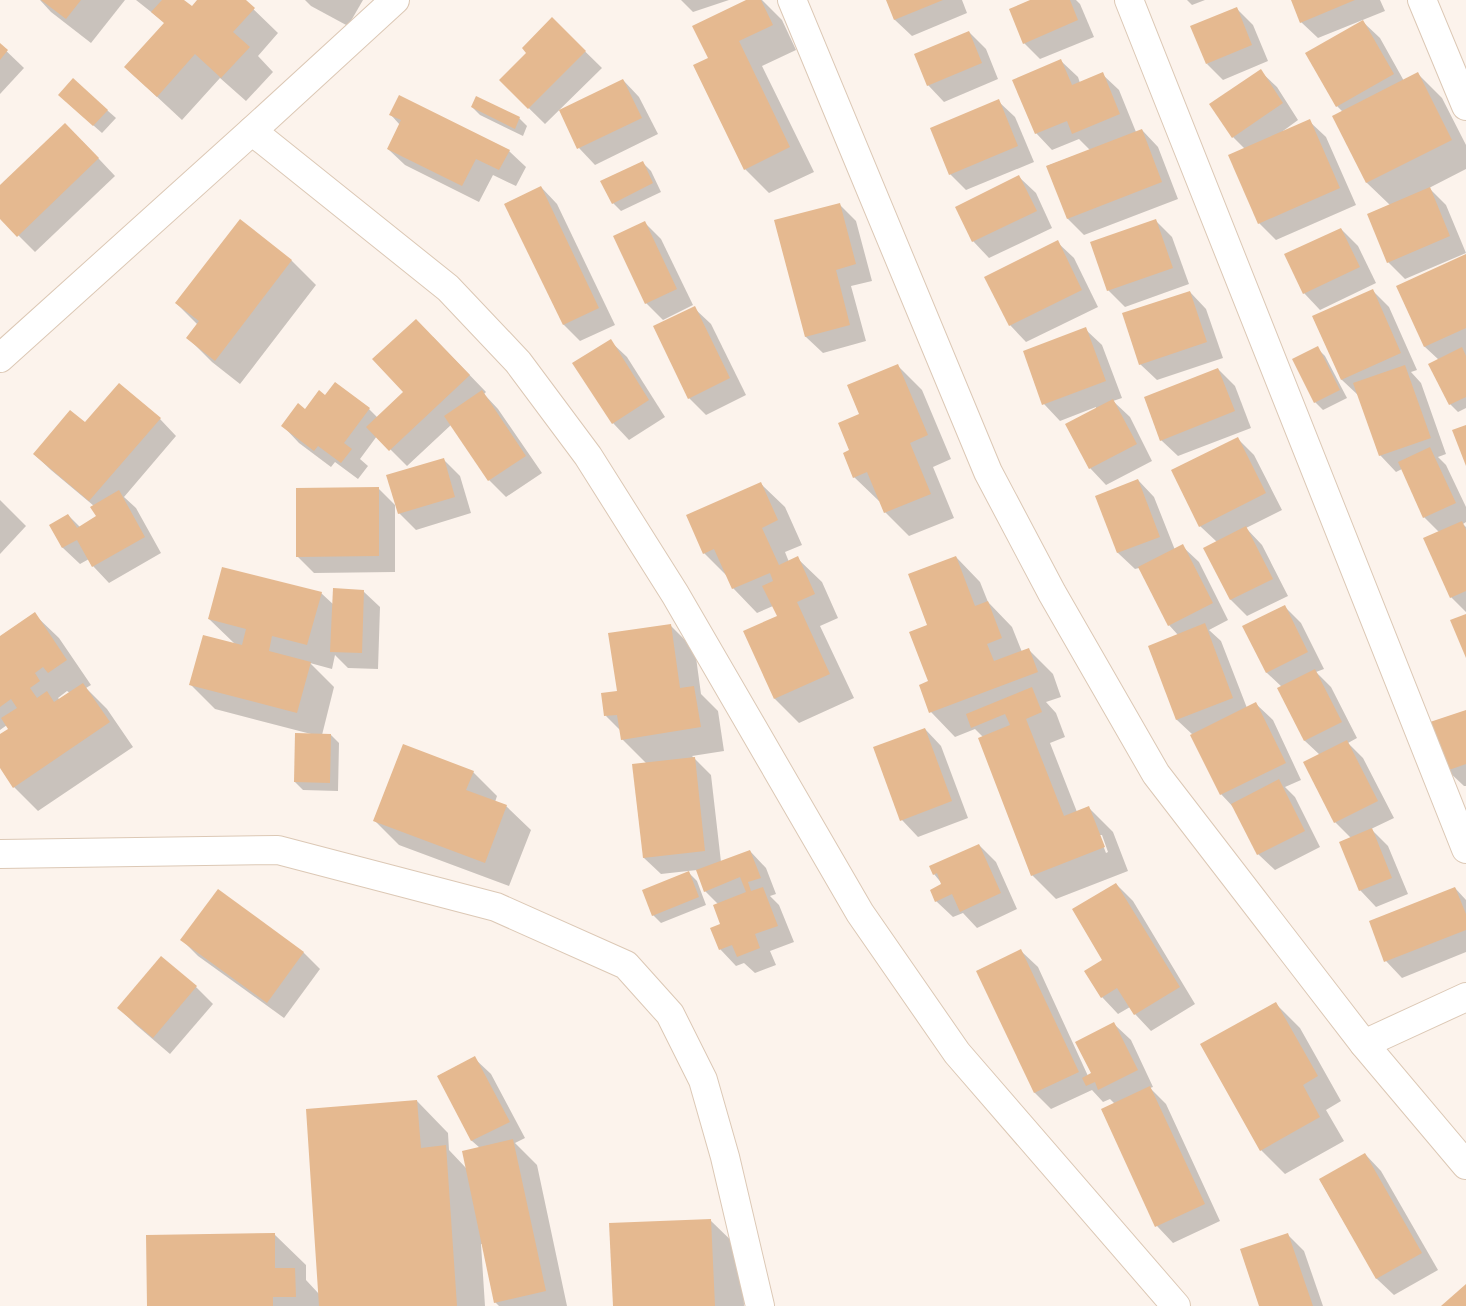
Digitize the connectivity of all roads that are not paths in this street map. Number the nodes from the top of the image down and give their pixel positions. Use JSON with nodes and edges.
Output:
{"nodes":[{"id":1,"x":395,"y":0,"type":"edge"},
{"id":2,"x":792,"y":0,"type":"edge"},
{"id":3,"x":1128,"y":0,"type":"edge"},
{"id":4,"x":1422,"y":0,"type":"edge"},
{"id":5,"x":1466,"y":106,"type":"edge"},
{"id":6,"x":252,"y":131,"type":"junction"},
{"id":7,"x":0,"y":358,"type":"edge"},
{"id":8,"x":1466,"y":850,"type":"edge"},
{"id":9,"x":0,"y":854,"type":"edge"},
{"id":10,"x":1466,"y":998,"type":"edge"},
{"id":11,"x":1364,"y":1044,"type":"junction"},
{"id":12,"x":1466,"y":1165,"type":"edge"},
{"id":13,"x":760,"y":1306,"type":"edge"},
{"id":14,"x":1176,"y":1306,"type":"edge"}],
"edges":[{"from":1,"to":6,"type":"street"},
{"from":2,"to":11,"type":"street"},
{"from":3,"to":8,"type":"street"},
{"from":4,"to":5,"type":"street"},
{"from":6,"to":7,"type":"street"},
{"from":6,"to":14,"type":"street"},
{"from":9,"to":13,"type":"street"},
{"from":10,"to":11,"type":"street"},
{"from":11,"to":12,"type":"street"}]}
